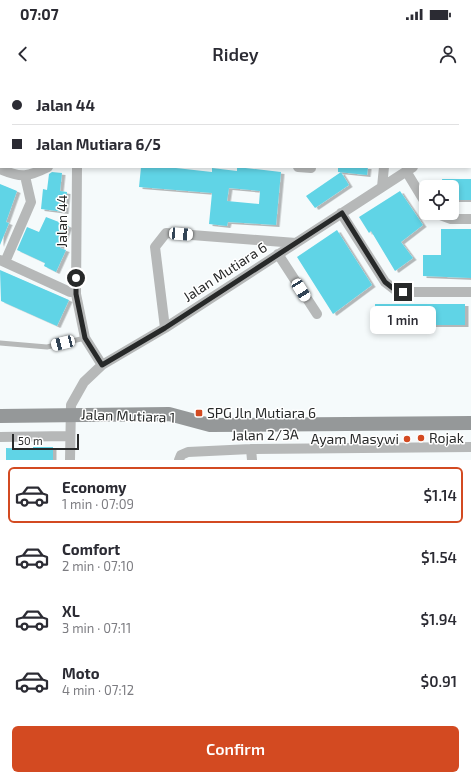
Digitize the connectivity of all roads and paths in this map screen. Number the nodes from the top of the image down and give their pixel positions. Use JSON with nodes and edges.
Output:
{"nodes":[{"id":1,"x":283,"y":80,"type":"edge"},
{"id":2,"x":293,"y":80,"type":"edge"},
{"id":3,"x":301,"y":80,"type":"edge"},
{"id":4,"x":46,"y":168,"type":"edge"},
{"id":5,"x":77,"y":168,"type":"edge"},
{"id":6,"x":384,"y":168,"type":"edge"},
{"id":7,"x":0,"y":169,"type":"edge"},
{"id":8,"x":409,"y":169,"type":"edge"},
{"id":9,"x":26,"y":176,"type":"junction"},
{"id":10,"x":382,"y":187,"type":"junction"},
{"id":11,"x":419,"y":190,"type":"edge"},
{"id":12,"x":342,"y":213,"type":"junction"},
{"id":13,"x":459,"y":219,"type":"edge"},
{"id":14,"x":471,"y":219,"type":"edge"},
{"id":15,"x":296,"y":243,"type":"junction"},
{"id":16,"x":278,"y":254,"type":"junction"},
{"id":17,"x":3,"y":261,"type":"edge"},
{"id":18,"x":70,"y":292,"type":"dead end"},
{"id":19,"x":471,"y":292,"type":"edge"},
{"id":20,"x":317,"y":314,"type":"dead end"},
{"id":21,"x":165,"y":328,"type":"junction"},
{"id":22,"x":85,"y":338,"type":"junction"},
{"id":23,"x":0,"y":343,"type":"edge"},
{"id":24,"x":102,"y":365,"type":"junction"},
{"id":25,"x":70,"y":415,"type":"junction"},
{"id":26,"x":0,"y":416,"type":"edge"},
{"id":27,"x":471,"y":424,"type":"edge"},
{"id":28,"x":69,"y":436,"type":"junction"},
{"id":29,"x":0,"y":438,"type":"edge"},
{"id":30,"x":471,"y":447,"type":"edge"},
{"id":31,"x":251,"y":449,"type":"junction"},
{"id":32,"x":180,"y":457,"type":"edge"},
{"id":33,"x":70,"y":460,"type":"edge"},
{"id":34,"x":252,"y":460,"type":"edge"}],
"edges":[{"from":1,"to":2,"type":"street"},
{"from":2,"to":3,"type":"street"},
{"from":4,"to":9,"type":"street"},
{"from":5,"to":22,"type":"street","name":"Jalan 44"},
{"from":6,"to":10,"type":"street"},
{"from":7,"to":9,"type":"street"},
{"from":8,"to":10,"type":"street","name":"Jalan Mutiara 6"},
{"from":8,"to":11,"type":"street"},
{"from":9,"to":17,"type":"street"},
{"from":10,"to":12,"type":"street","name":"Jalan Mutiara 6"},
{"from":12,"to":15,"type":"street","name":"Jalan Mutiara 6"},
{"from":12,"to":19,"type":"street"},
{"from":13,"to":14,"type":"street"},
{"from":15,"to":16,"type":"street","name":"Jalan Mutiara 6"},
{"from":15,"to":21,"type":"street"},
{"from":16,"to":20,"type":"street"},
{"from":16,"to":21,"type":"street","name":"Jalan Mutiara 6"},
{"from":17,"to":18,"type":"street"},
{"from":21,"to":24,"type":"street","name":"Jalan Mutiara 6"},
{"from":22,"to":23,"type":"lane"},
{"from":22,"to":24,"type":"street","name":"Jalan 44"},
{"from":24,"to":25,"type":"street","name":"Jalan Mutiara 6"},
{"from":25,"to":26,"type":"street","name":"Jalan Mutiara 1"},
{"from":25,"to":27,"type":"street","name":"Jalan Mutiara 1"},
{"from":25,"to":28,"type":"street","name":"Jalan Mutiara 6"},
{"from":28,"to":29,"type":"street"},
{"from":28,"to":33,"type":"street","name":"Jalan Mutiara 6"},
{"from":30,"to":31,"type":"street","name":"Jalan 2/3A"},
{"from":31,"to":32,"type":"street","name":"Jalan 2/3A"},
{"from":31,"to":34,"type":"street"}]}
